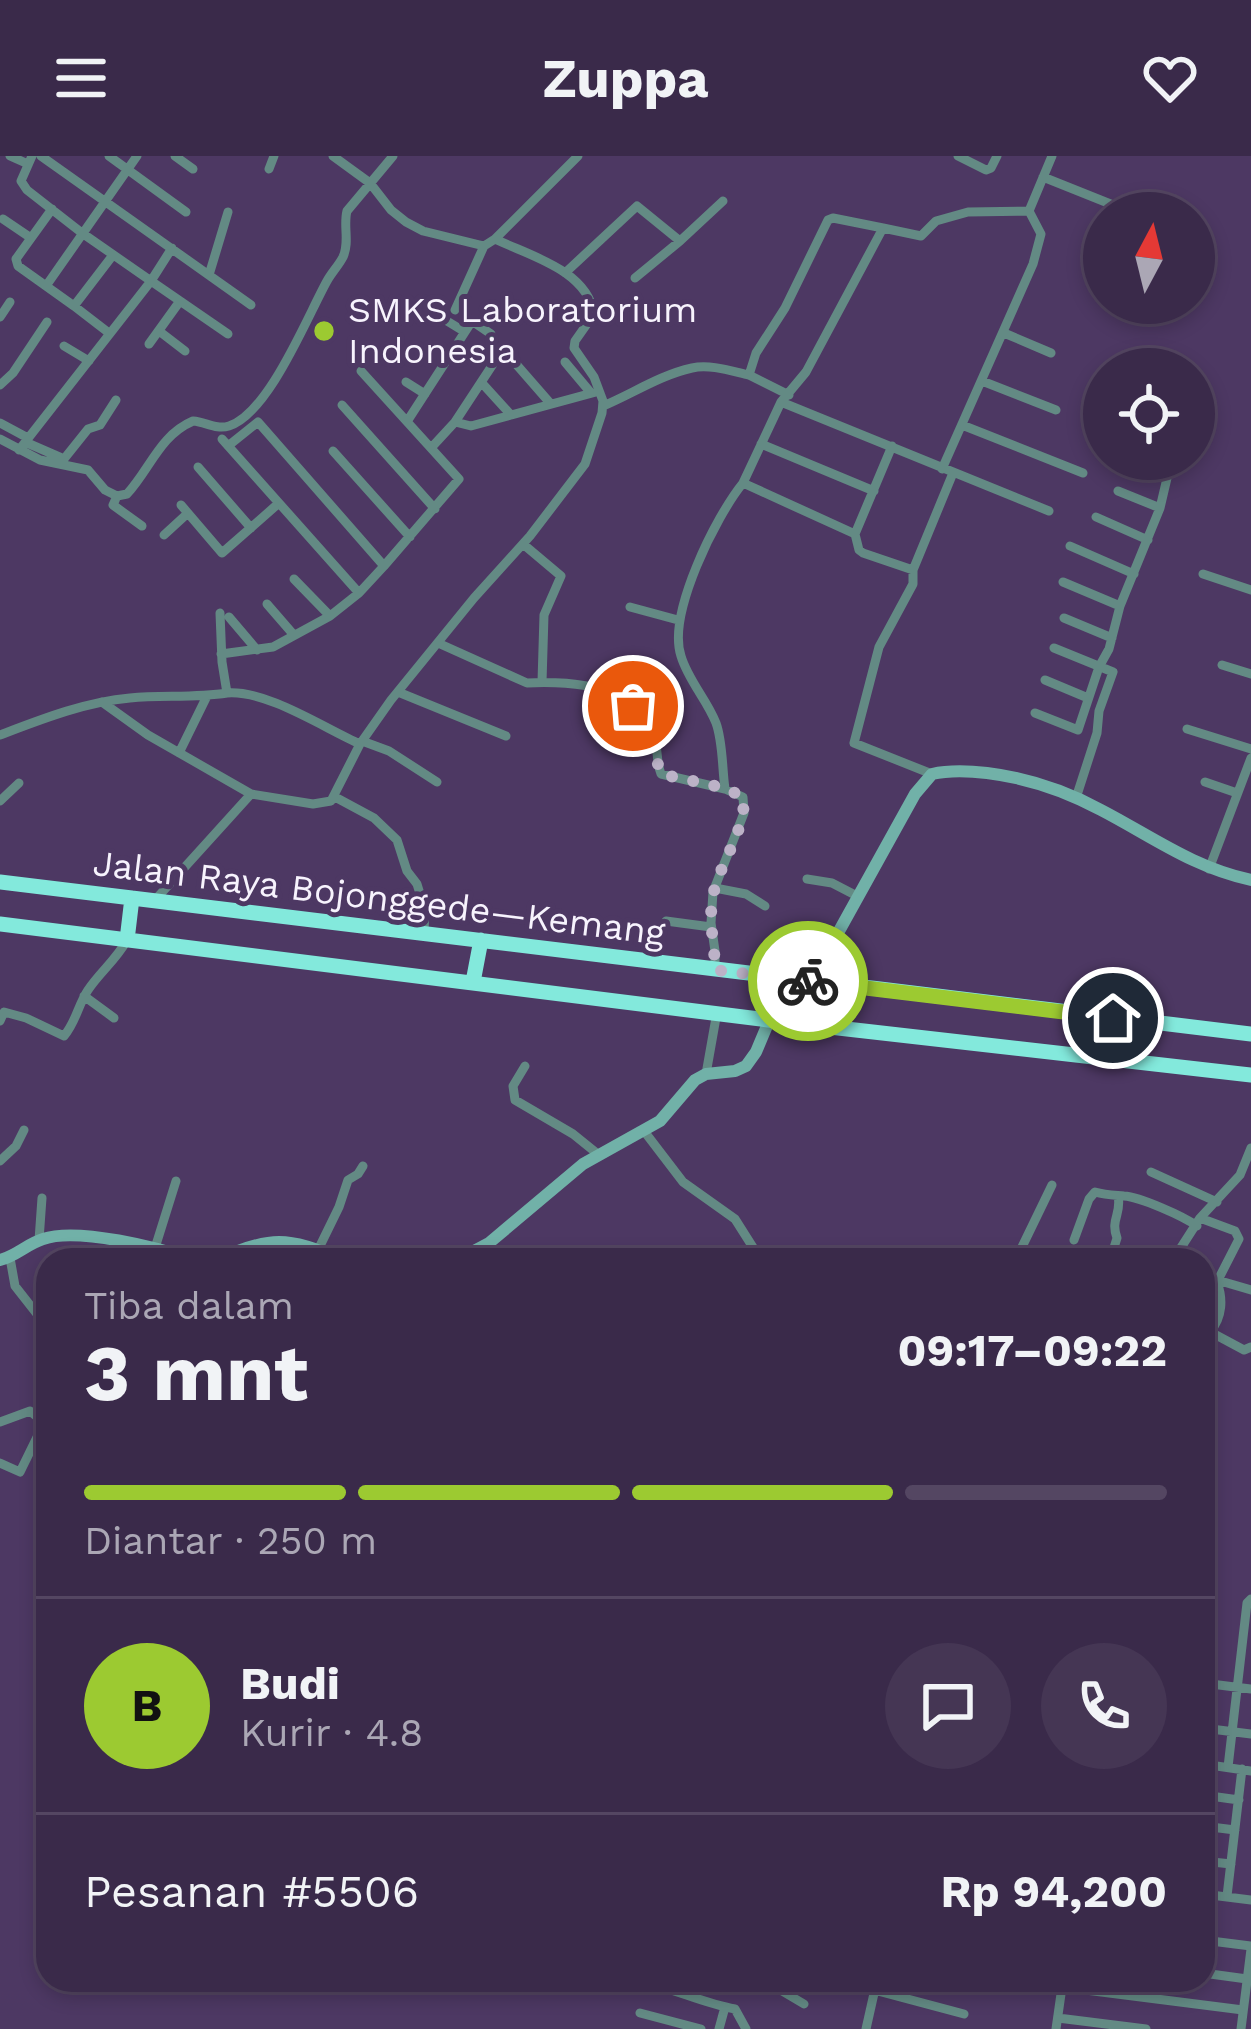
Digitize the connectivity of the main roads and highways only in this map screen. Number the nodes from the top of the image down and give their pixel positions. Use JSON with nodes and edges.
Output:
{"nodes":[{"id":1,"x":0,"y":882,"type":"edge"},
{"id":2,"x":132,"y":898,"type":"junction"},
{"id":3,"x":0,"y":924,"type":"edge"},
{"id":4,"x":127,"y":940,"type":"junction"},
{"id":5,"x":481,"y":940,"type":"junction"},
{"id":6,"x":473,"y":982,"type":"junction"},
{"id":7,"x":1251,"y":1034,"type":"edge"},
{"id":8,"x":1251,"y":1075,"type":"edge"}],
"edges":[{"from":1,"to":2,"type":"highway","name":"Jalan Raya Bojonggede—Kemang"},
{"from":2,"to":4,"type":"highway"},
{"from":2,"to":5,"type":"highway","name":"Jalan Raya Bojonggede—Kemang"},
{"from":3,"to":4,"type":"highway","name":"Jalan Raya Bojonggede—Kemang"},
{"from":4,"to":6,"type":"highway","name":"Jalan Raya Bojonggede—Kemang"},
{"from":5,"to":6,"type":"highway"},
{"from":5,"to":7,"type":"highway","name":"Jalan Raya Bojonggede—Kemang"},
{"from":6,"to":8,"type":"highway","name":"Jalan Raya Bojonggede—Kemang"}]}
